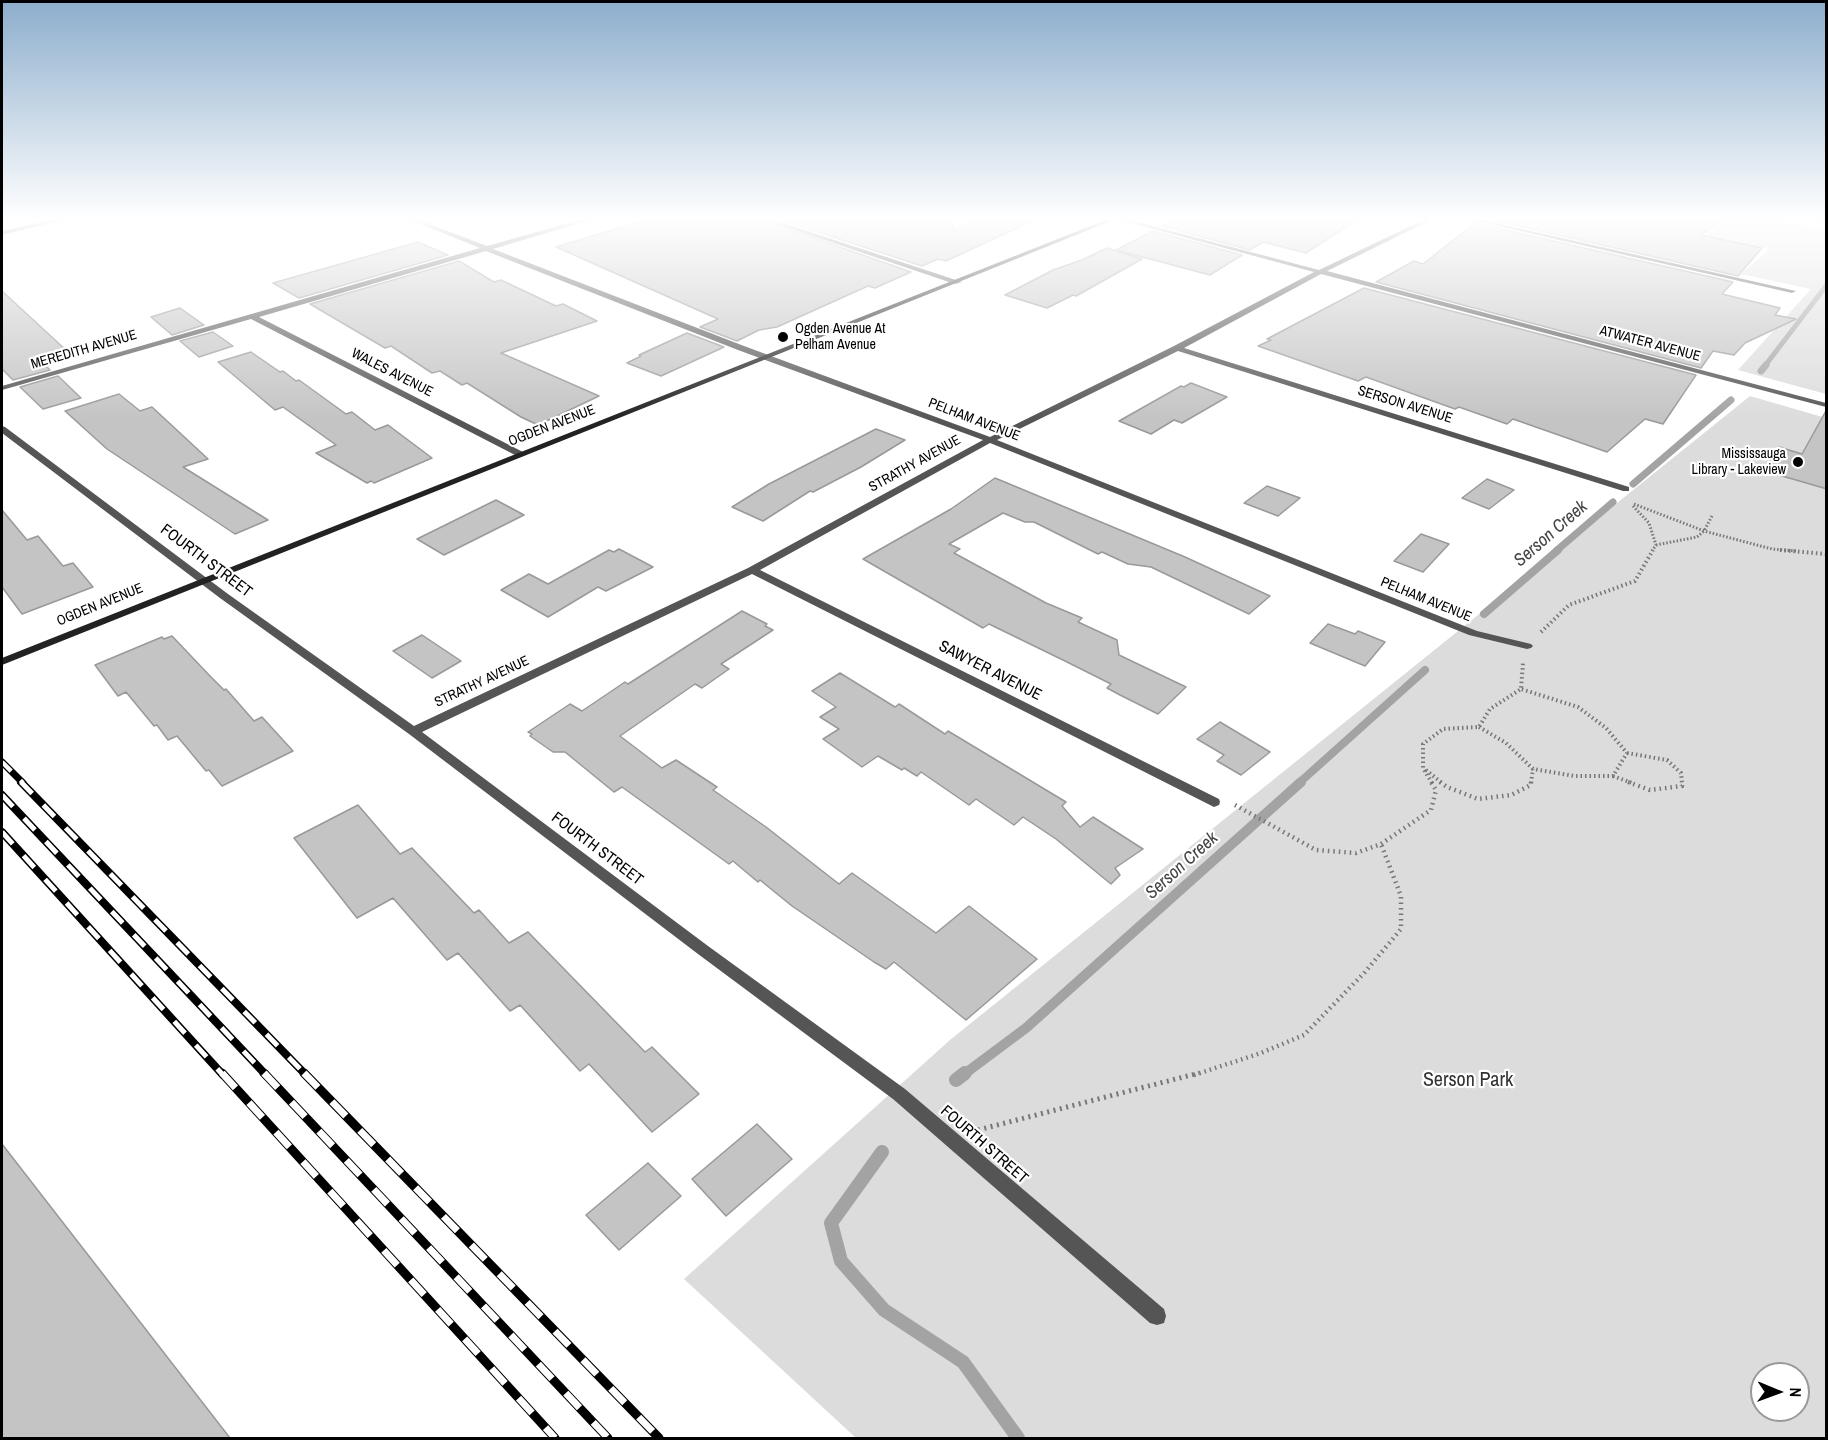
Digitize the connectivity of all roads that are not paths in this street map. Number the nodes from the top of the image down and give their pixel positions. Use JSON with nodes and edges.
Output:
{"nodes":[{"id":1,"x":356,"y":286,"type":"edge"},
{"id":2,"x":586,"y":286,"type":"edge"},
{"id":3,"x":947,"y":286,"type":"edge"},
{"id":4,"x":1293,"y":286,"type":"edge"},
{"id":5,"x":1374,"y":286,"type":"edge"},
{"id":6,"x":1771,"y":286,"type":"edge"},
{"id":7,"x":1792,"y":291,"type":"dead end"},
{"id":8,"x":252,"y":316,"type":"junction"},
{"id":9,"x":1177,"y":348,"type":"junction"},
{"id":10,"x":767,"y":358,"type":"junction"},
{"id":11,"x":2,"y":388,"type":"edge"},
{"id":12,"x":1827,"y":405,"type":"edge"},
{"id":13,"x":2,"y":429,"type":"edge"},
{"id":14,"x":990,"y":440,"type":"junction"},
{"id":15,"x":520,"y":454,"type":"junction"},
{"id":16,"x":1626,"y":489,"type":"dead end"},
{"id":17,"x":752,"y":570,"type":"junction"},
{"id":18,"x":204,"y":579,"type":"junction"},
{"id":19,"x":1527,"y":646,"type":"road end"},
{"id":20,"x":2,"y":662,"type":"edge"},
{"id":21,"x":413,"y":731,"type":"junction"},
{"id":22,"x":1214,"y":802,"type":"dead end"},
{"id":23,"x":1157,"y":1316,"type":"dead end"}],
"edges":[{"from":1,"to":8,"type":"street","name":"MEREDITH AVENUE"},
{"from":2,"to":10,"type":"street","name":"PELHAM AVENUE"},
{"from":3,"to":10,"type":"street","name":"OGDEN AVENUE"},
{"from":4,"to":9,"type":"street","name":"STRATHY AVENUE"},
{"from":5,"to":12,"type":"street","name":"ATWATER AVENUE"},
{"from":6,"to":7,"type":"street"},
{"from":8,"to":11,"type":"street","name":"MEREDITH AVENUE"},
{"from":8,"to":15,"type":"street","name":"WALES AVENUE"},
{"from":9,"to":14,"type":"street","name":"STRATHY AVENUE"},
{"from":9,"to":16,"type":"street","name":"SERSON AVENUE"},
{"from":10,"to":14,"type":"street","name":"PELHAM AVENUE"},
{"from":10,"to":15,"type":"street","name":"OGDEN AVENUE"},
{"from":13,"to":18,"type":"street","name":"FOURTH STREET"},
{"from":14,"to":17,"type":"street","name":"STRATHY AVENUE"},
{"from":14,"to":19,"type":"street","name":"PELHAM AVENUE"},
{"from":15,"to":18,"type":"street","name":"OGDEN AVENUE"},
{"from":17,"to":21,"type":"street","name":"STRATHY AVENUE"},
{"from":17,"to":22,"type":"street","name":"SAWYER AVENUE"},
{"from":18,"to":20,"type":"street","name":"OGDEN AVENUE"},
{"from":18,"to":21,"type":"street","name":"FOURTH STREET"},
{"from":21,"to":23,"type":"street","name":"FOURTH STREET"}]}
